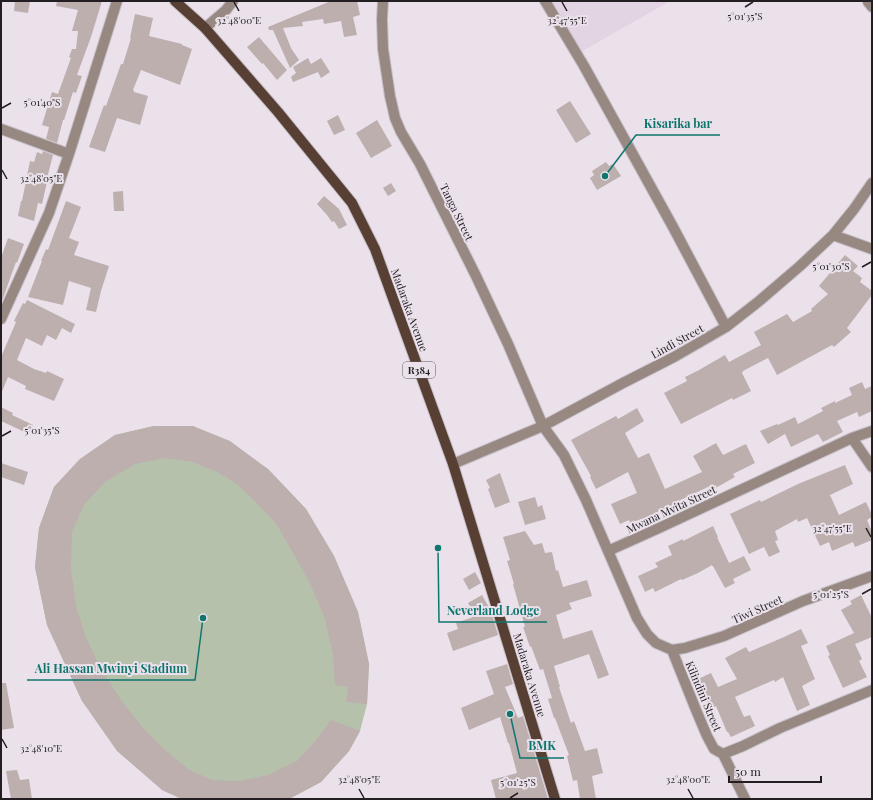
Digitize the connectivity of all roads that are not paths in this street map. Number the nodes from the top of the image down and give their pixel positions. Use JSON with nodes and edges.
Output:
{"nodes":[{"id":1,"x":117,"y":1,"type":"edge"},
{"id":2,"x":175,"y":1,"type":"edge"},
{"id":3,"x":233,"y":1,"type":"edge"},
{"id":4,"x":383,"y":1,"type":"edge"},
{"id":5,"x":545,"y":1,"type":"edge"},
{"id":6,"x":205,"y":28,"type":"junction"},
{"id":7,"x":1,"y":129,"type":"edge"},
{"id":8,"x":70,"y":154,"type":"junction"},
{"id":9,"x":872,"y":183,"type":"edge"},
{"id":10,"x":833,"y":235,"type":"junction"},
{"id":11,"x":872,"y":249,"type":"edge"},
{"id":12,"x":1,"y":319,"type":"edge"},
{"id":13,"x":726,"y":327,"type":"junction"},
{"id":14,"x":543,"y":426,"type":"junction"},
{"id":15,"x":872,"y":431,"type":"edge"},
{"id":16,"x":852,"y":438,"type":"junction"},
{"id":17,"x":453,"y":464,"type":"junction"},
{"id":18,"x":872,"y":467,"type":"edge"},
{"id":19,"x":608,"y":551,"type":"junction"},
{"id":20,"x":872,"y":576,"type":"edge"},
{"id":21,"x":672,"y":650,"type":"junction"},
{"id":22,"x":872,"y":690,"type":"edge"},
{"id":23,"x":722,"y":754,"type":"junction"},
{"id":24,"x":555,"y":799,"type":"edge"},
{"id":25,"x":745,"y":799,"type":"edge"}],
"edges":[{"from":1,"to":8,"type":"street"},
{"from":2,"to":6,"type":"main road","name":"Madaraka Avenue","number":"R384"},
{"from":3,"to":6,"type":"street"},
{"from":4,"to":14,"type":"street","name":"Tanga Street"},
{"from":5,"to":13,"type":"street"},
{"from":6,"to":17,"type":"main road","name":"Madaraka Avenue","number":"R384"},
{"from":7,"to":8,"type":"street"},
{"from":8,"to":12,"type":"street"},
{"from":9,"to":10,"type":"street","name":"Lindi Street"},
{"from":10,"to":11,"type":"street"},
{"from":10,"to":13,"type":"street","name":"Lindi Street"},
{"from":13,"to":14,"type":"street","name":"Lindi Street"},
{"from":14,"to":17,"type":"street","name":"Lindi Street"},
{"from":14,"to":19,"type":"street"},
{"from":15,"to":16,"type":"street","name":"Mwana Mvita Street"},
{"from":16,"to":18,"type":"street"},
{"from":16,"to":19,"type":"street","name":"Mwana Mvita Street"},
{"from":17,"to":24,"type":"main road","name":"Madaraka Avenue","number":"R384"},
{"from":19,"to":21,"type":"street"},
{"from":20,"to":21,"type":"street","name":"Tiwi Street"},
{"from":21,"to":23,"type":"street","name":"Kilindini Street"},
{"from":22,"to":23,"type":"street"},
{"from":23,"to":25,"type":"street","name":"Kilindini Street"}]}
